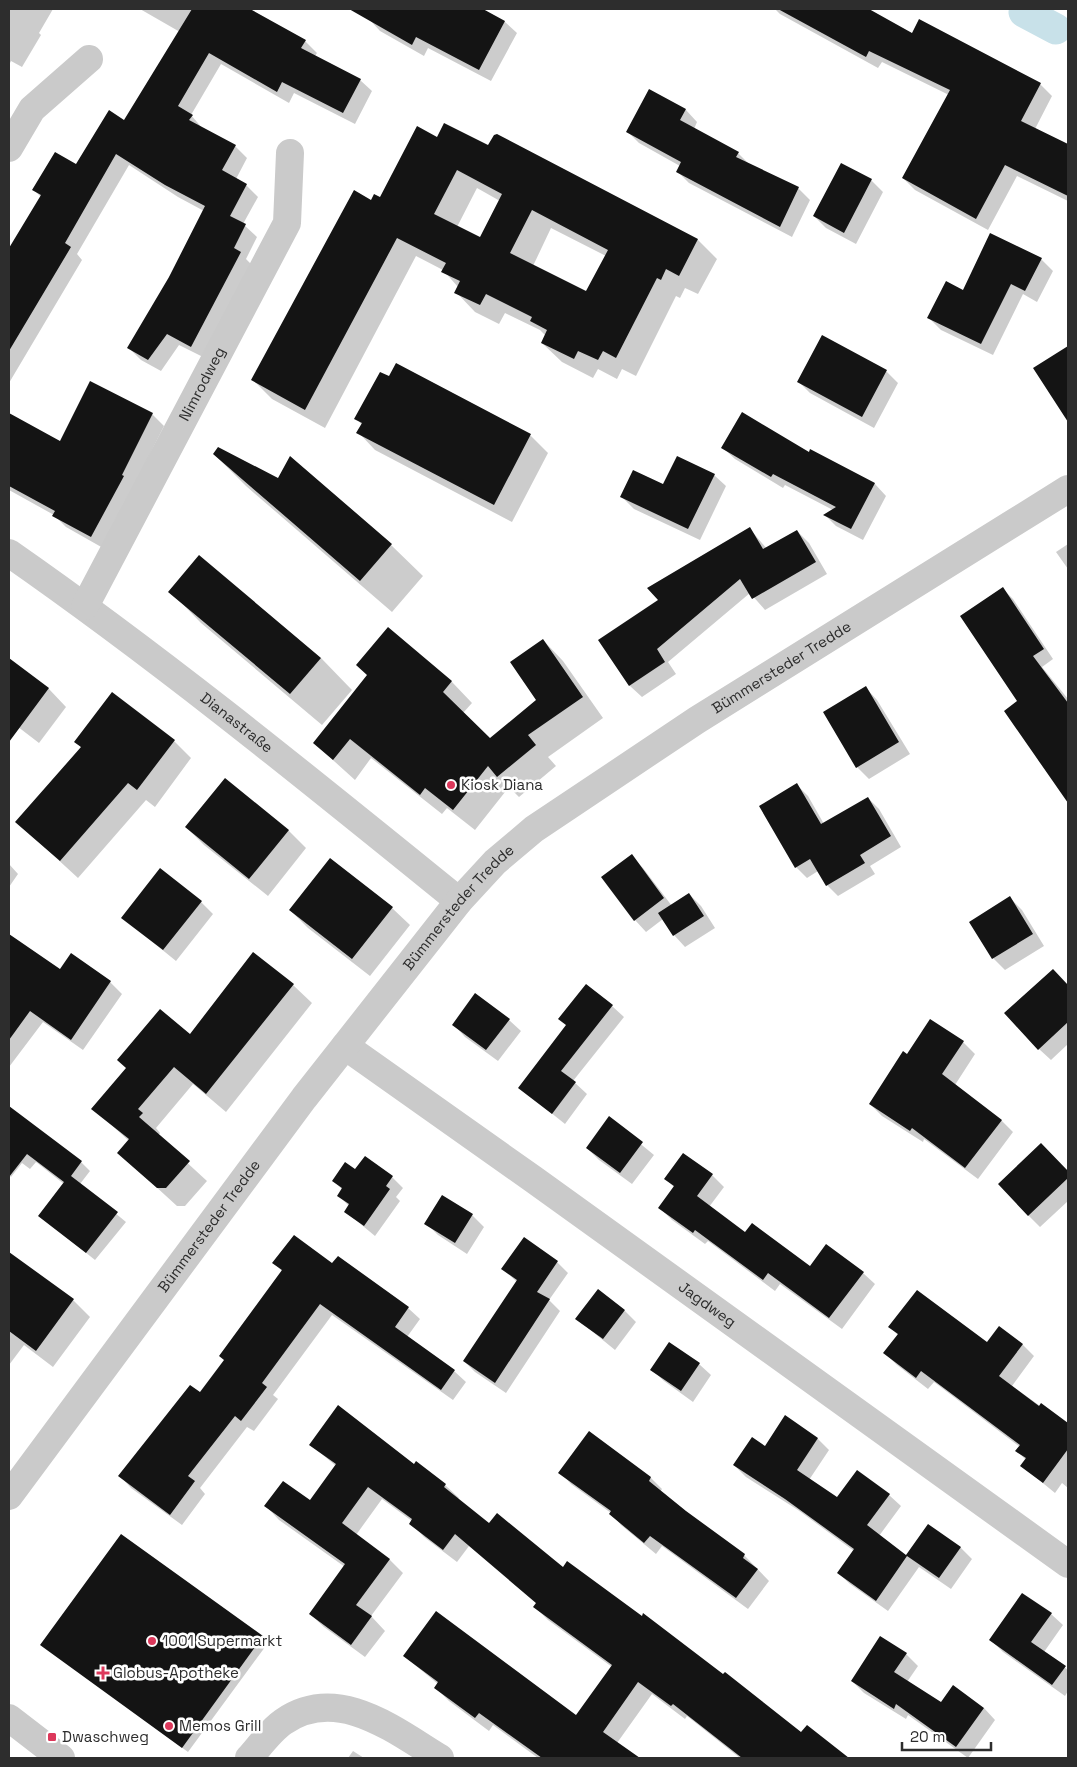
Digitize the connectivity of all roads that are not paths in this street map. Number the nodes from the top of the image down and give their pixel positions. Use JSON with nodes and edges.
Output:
{"nodes":[{"id":1,"x":88,"y":59,"type":"dead end"},
{"id":2,"x":9,"y":148,"type":"edge"},
{"id":3,"x":290,"y":154,"type":"dead end"},
{"id":4,"x":1068,"y":490,"type":"edge"},
{"id":5,"x":9,"y":553,"type":"edge"},
{"id":6,"x":85,"y":606,"type":"junction"},
{"id":7,"x":459,"y":901,"type":"junction"},
{"id":8,"x":345,"y":1046,"type":"junction"},
{"id":9,"x":9,"y":1496,"type":"edge"},
{"id":10,"x":1068,"y":1564,"type":"edge"},
{"id":11,"x":9,"y":1718,"type":"edge"},
{"id":12,"x":61,"y":1758,"type":"edge"},
{"id":13,"x":249,"y":1758,"type":"edge"},
{"id":14,"x":440,"y":1758,"type":"edge"}],
"edges":[{"from":1,"to":2,"type":"street"},
{"from":3,"to":6,"type":"street","name":"Nimrodweg"},
{"from":4,"to":7,"type":"street","name":"Bümmersteder Tredde"},
{"from":5,"to":6,"type":"street","name":"Dianastraße"},
{"from":6,"to":7,"type":"street","name":"Dianastraße"},
{"from":7,"to":8,"type":"street","name":"Bümmersteder Tredde"},
{"from":8,"to":9,"type":"street","name":"Bümmersteder Tredde"},
{"from":8,"to":10,"type":"street","name":"Jagdweg"},
{"from":11,"to":12,"type":"street"},
{"from":13,"to":14,"type":"street"}]}
